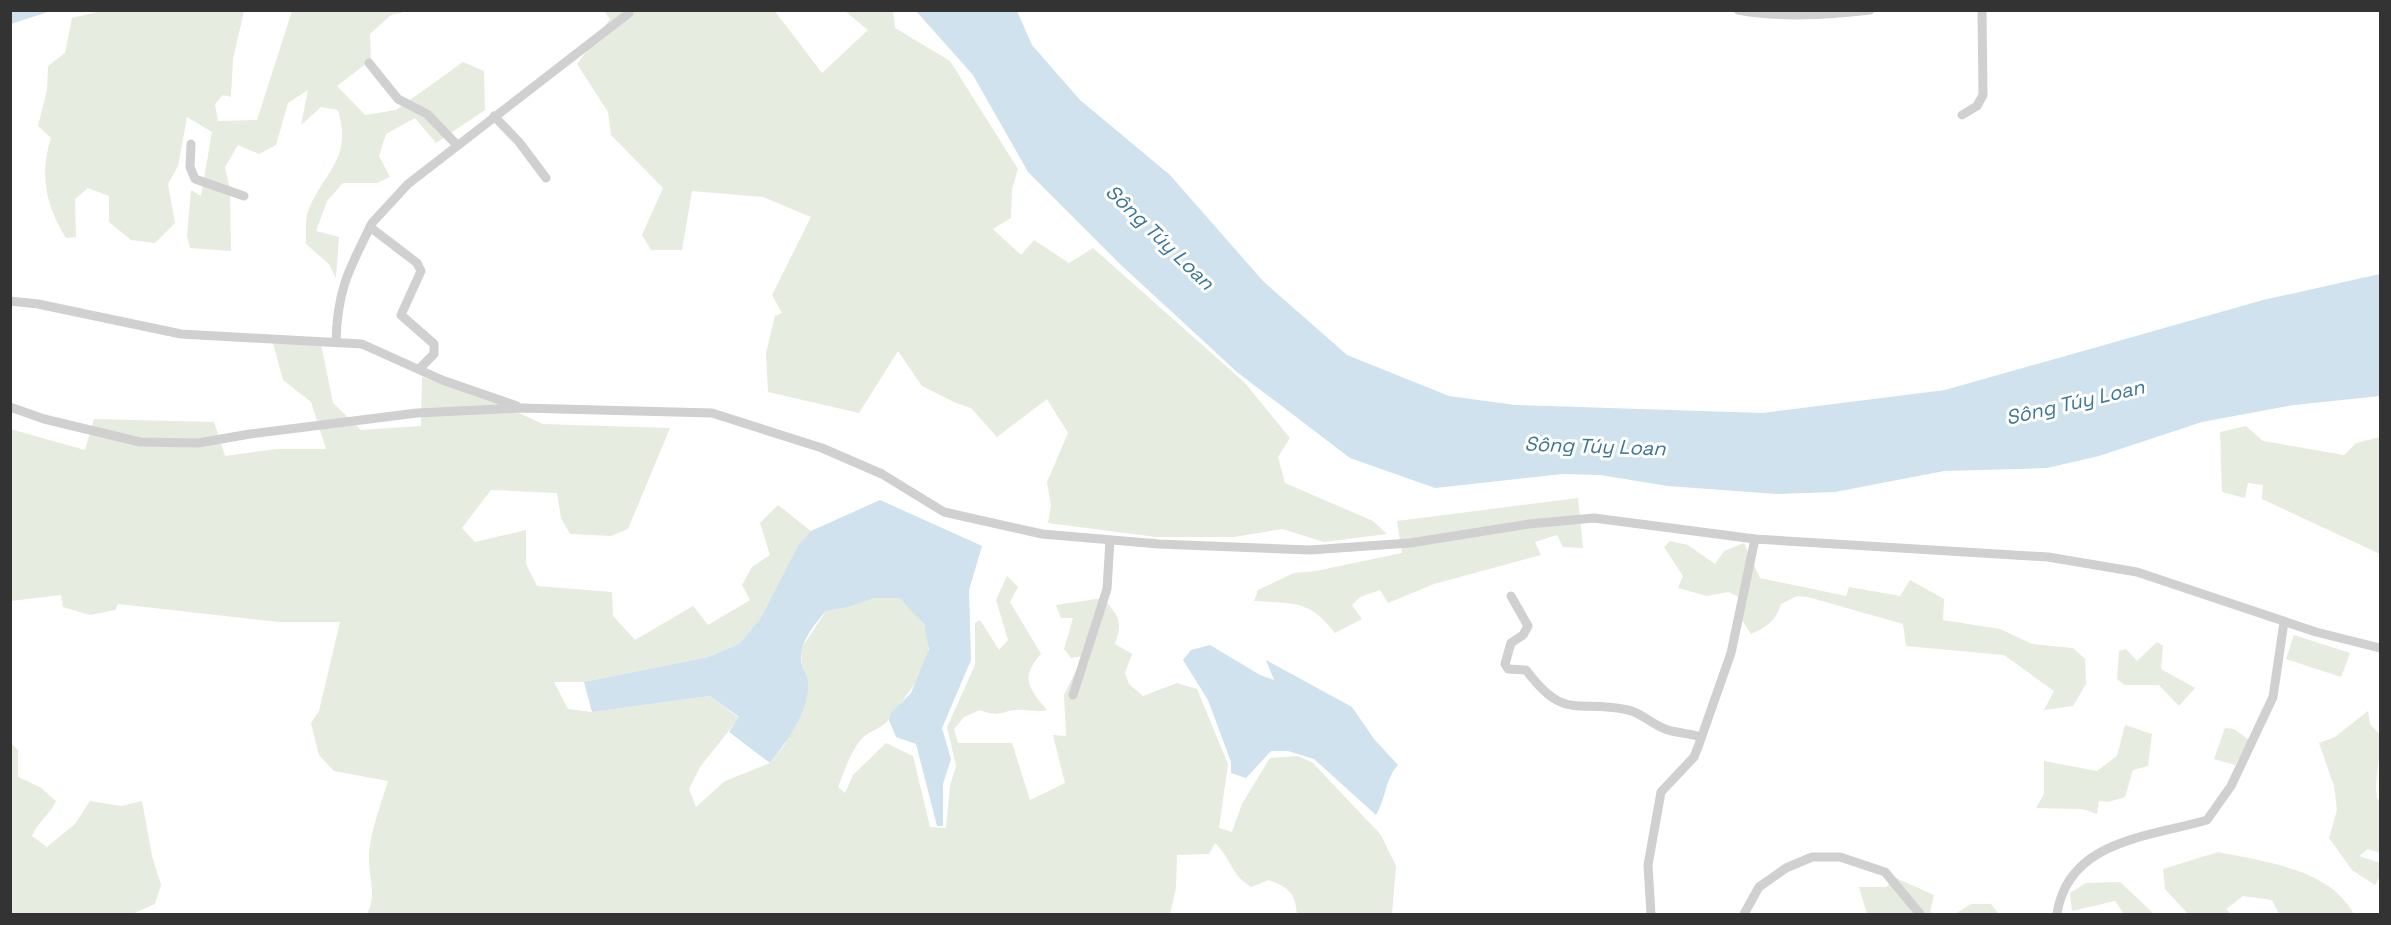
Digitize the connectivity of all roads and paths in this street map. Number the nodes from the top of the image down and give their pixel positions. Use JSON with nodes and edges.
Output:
{"nodes":[{"id":1,"x":1737,"y":10,"type":"edge"},
{"id":2,"x":1870,"y":10,"type":"edge"},
{"id":3,"x":1982,"y":10,"type":"edge"},
{"id":4,"x":629,"y":13,"type":"dead end"},
{"id":5,"x":369,"y":63,"type":"dead end"},
{"id":6,"x":1962,"y":115,"type":"dead end"},
{"id":7,"x":494,"y":116,"type":"junction"},
{"id":8,"x":191,"y":144,"type":"dead end"},
{"id":9,"x":457,"y":145,"type":"junction"},
{"id":10,"x":546,"y":178,"type":"dead end"},
{"id":11,"x":244,"y":196,"type":"dead end"},
{"id":12,"x":370,"y":227,"type":"junction"},
{"id":13,"x":10,"y":301,"type":"edge"},
{"id":14,"x":336,"y":342,"type":"junction"},
{"id":15,"x":419,"y":369,"type":"junction"},
{"id":16,"x":10,"y":407,"type":"edge"},
{"id":17,"x":522,"y":408,"type":"junction"},
{"id":18,"x":1755,"y":539,"type":"junction"},
{"id":19,"x":1110,"y":540,"type":"junction"},
{"id":20,"x":1511,"y":596,"type":"dead end"},
{"id":21,"x":2284,"y":621,"type":"junction"},
{"id":22,"x":2380,"y":648,"type":"edge"},
{"id":23,"x":1073,"y":694,"type":"dead end"},
{"id":24,"x":1701,"y":737,"type":"junction"},
{"id":25,"x":1651,"y":915,"type":"edge"},
{"id":26,"x":1744,"y":915,"type":"edge"},
{"id":27,"x":1920,"y":915,"type":"edge"},
{"id":28,"x":2057,"y":915,"type":"edge"}],
"edges":[{"from":1,"to":2,"type":"street"},
{"from":3,"to":6,"type":"street"},
{"from":4,"to":7,"type":"street"},
{"from":5,"to":9,"type":"street"},
{"from":7,"to":9,"type":"street"},
{"from":7,"to":10,"type":"street"},
{"from":8,"to":11,"type":"street"},
{"from":9,"to":12,"type":"street"},
{"from":12,"to":14,"type":"street"},
{"from":12,"to":15,"type":"street"},
{"from":13,"to":14,"type":"street"},
{"from":14,"to":15,"type":"street"},
{"from":15,"to":17,"type":"street"},
{"from":16,"to":17,"type":"street"},
{"from":17,"to":19,"type":"street"},
{"from":18,"to":19,"type":"street"},
{"from":18,"to":21,"type":"street"},
{"from":18,"to":24,"type":"street"},
{"from":19,"to":23,"type":"street"},
{"from":20,"to":24,"type":"street"},
{"from":21,"to":22,"type":"street"},
{"from":21,"to":28,"type":"street"},
{"from":24,"to":25,"type":"street"},
{"from":26,"to":27,"type":"street"}]}
